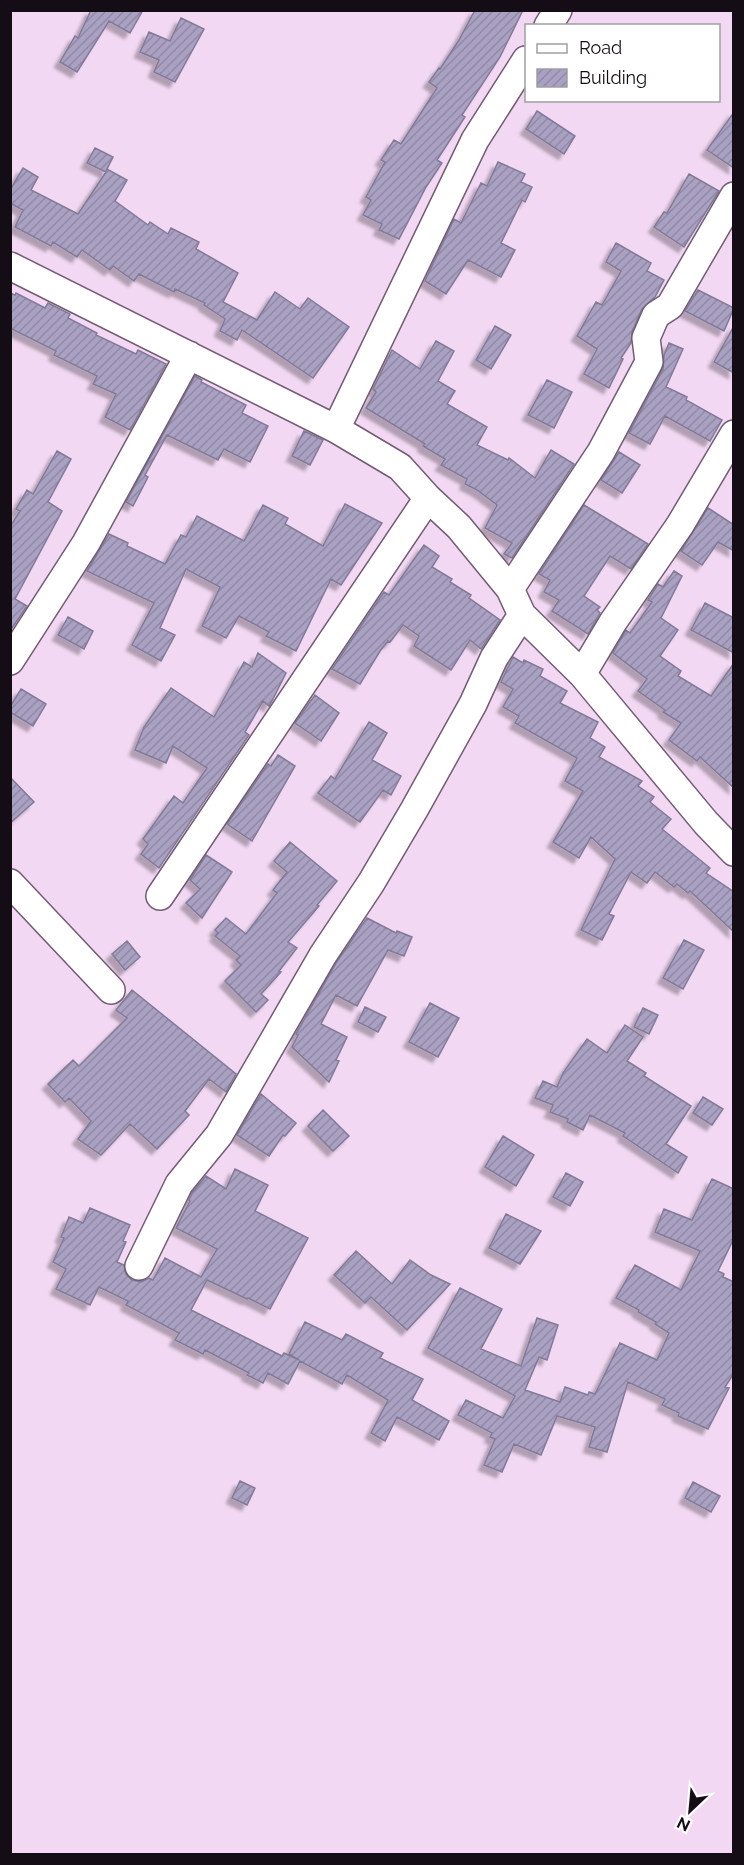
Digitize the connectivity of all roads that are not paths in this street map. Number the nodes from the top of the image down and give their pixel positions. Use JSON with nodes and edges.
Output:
{"nodes":[{"id":1,"x":558,"y":10,"type":"edge"},
{"id":2,"x":549,"y":24,"type":"edge"},
{"id":3,"x":525,"y":62,"type":"edge"},
{"id":4,"x":734,"y":196,"type":"edge"},
{"id":5,"x":10,"y":266,"type":"edge"},
{"id":6,"x":189,"y":355,"type":"junction"},
{"id":7,"x":336,"y":429,"type":"junction"},
{"id":8,"x":734,"y":434,"type":"edge"},
{"id":9,"x":428,"y":498,"type":"junction"},
{"id":10,"x":510,"y":589,"type":"junction"},
{"id":11,"x":522,"y":615,"type":"junction"},
{"id":12,"x":10,"y":661,"type":"edge"},
{"id":13,"x":582,"y":674,"type":"junction"},
{"id":14,"x":734,"y":852,"type":"edge"},
{"id":15,"x":10,"y":883,"type":"edge"},
{"id":16,"x":160,"y":896,"type":"dead end"},
{"id":17,"x":111,"y":990,"type":"dead end"},
{"id":18,"x":139,"y":1266,"type":"dead end"}],
"edges":[{"from":1,"to":2,"type":"street"},
{"from":3,"to":7,"type":"street"},
{"from":4,"to":10,"type":"street"},
{"from":5,"to":6,"type":"street"},
{"from":6,"to":7,"type":"street"},
{"from":6,"to":12,"type":"street"},
{"from":7,"to":9,"type":"street"},
{"from":8,"to":13,"type":"street"},
{"from":9,"to":10,"type":"street"},
{"from":9,"to":16,"type":"street"},
{"from":10,"to":11,"type":"street"},
{"from":11,"to":13,"type":"street"},
{"from":11,"to":18,"type":"street"},
{"from":13,"to":14,"type":"street"},
{"from":15,"to":17,"type":"street"}]}
